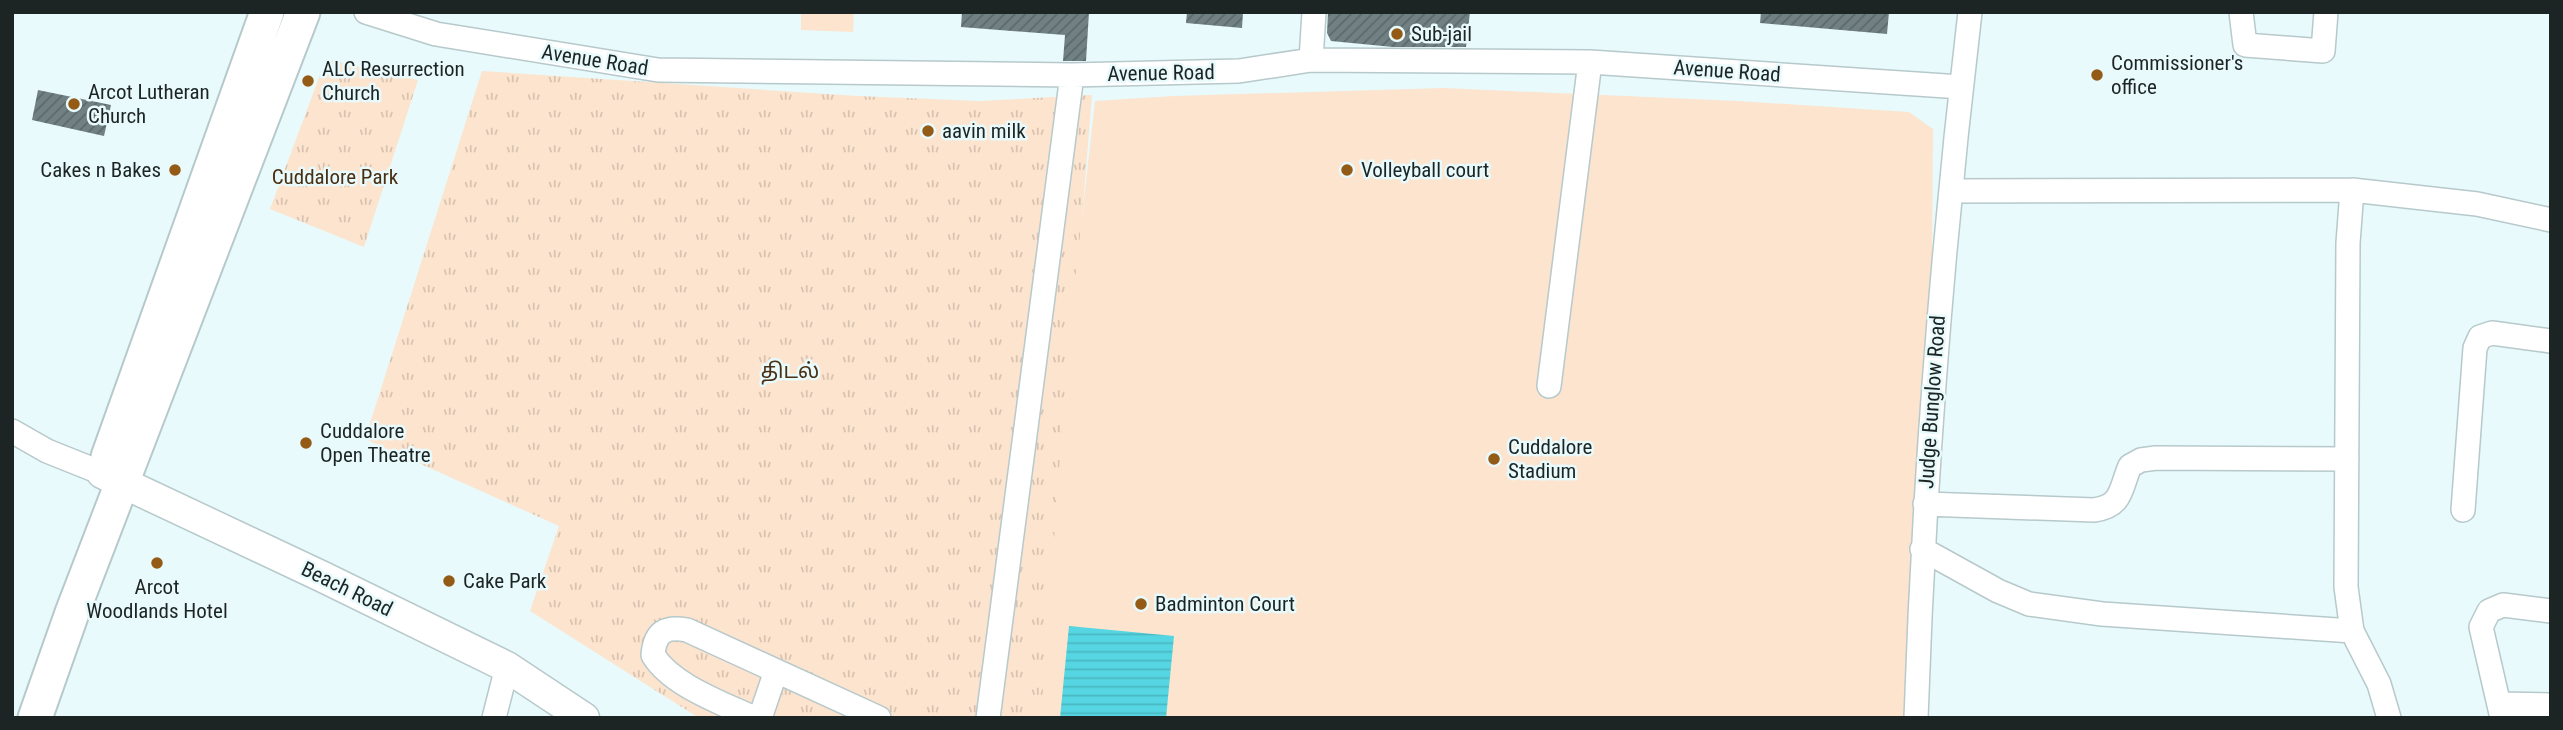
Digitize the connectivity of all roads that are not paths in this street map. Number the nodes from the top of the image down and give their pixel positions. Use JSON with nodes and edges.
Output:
{"nodes":[{"id":1,"x":267,"y":12,"type":"edge"},
{"id":2,"x":303,"y":12,"type":"edge"},
{"id":3,"x":366,"y":12,"type":"edge"},
{"id":4,"x":1314,"y":12,"type":"edge"},
{"id":5,"x":1970,"y":12,"type":"edge"},
{"id":6,"x":2241,"y":12,"type":"edge"},
{"id":7,"x":2326,"y":12,"type":"edge"},
{"id":8,"x":1311,"y":60,"type":"junction"},
{"id":9,"x":1590,"y":62,"type":"junction"},
{"id":10,"x":1072,"y":75,"type":"junction"},
{"id":11,"x":1961,"y":87,"type":"junction"},
{"id":12,"x":2352,"y":190,"type":"junction"},
{"id":13,"x":1951,"y":191,"type":"junction"},
{"id":14,"x":2551,"y":220,"type":"edge"},
{"id":15,"x":2551,"y":341,"type":"edge"},
{"id":16,"x":1549,"y":386,"type":"dead end"},
{"id":17,"x":12,"y":430,"type":"edge"},
{"id":18,"x":2347,"y":459,"type":"junction"},
{"id":19,"x":112,"y":478,"type":"junction"},
{"id":20,"x":1925,"y":504,"type":"junction"},
{"id":21,"x":2463,"y":510,"type":"dead end"},
{"id":22,"x":1922,"y":550,"type":"junction"},
{"id":23,"x":2551,"y":611,"type":"edge"},
{"id":24,"x":2352,"y":631,"type":"junction"},
{"id":25,"x":507,"y":667,"type":"junction"},
{"id":26,"x":776,"y":671,"type":"junction"},
{"id":27,"x":2551,"y":705,"type":"edge"},
{"id":28,"x":2500,"y":711,"type":"edge"},
{"id":29,"x":12,"y":716,"type":"edge"},
{"id":30,"x":35,"y":718,"type":"edge"},
{"id":31,"x":494,"y":718,"type":"edge"},
{"id":32,"x":584,"y":718,"type":"edge"},
{"id":33,"x":754,"y":718,"type":"edge"},
{"id":34,"x":760,"y":718,"type":"edge"},
{"id":35,"x":879,"y":718,"type":"edge"},
{"id":36,"x":988,"y":718,"type":"edge"},
{"id":37,"x":1916,"y":718,"type":"edge"},
{"id":38,"x":2389,"y":718,"type":"edge"}],
"edges":[{"from":1,"to":19,"type":"highway"},
{"from":2,"to":19,"type":"highway"},
{"from":3,"to":10,"type":"street","name":"Avenue Road"},
{"from":4,"to":8,"type":"street"},
{"from":5,"to":11,"type":"street","name":"Judge Bunglow Road"},
{"from":6,"to":7,"type":"street"},
{"from":8,"to":9,"type":"street","name":"Avenue Road"},
{"from":8,"to":10,"type":"street","name":"Avenue Road"},
{"from":9,"to":11,"type":"street","name":"Avenue Road"},
{"from":9,"to":16,"type":"street"},
{"from":10,"to":36,"type":"street"},
{"from":11,"to":13,"type":"street","name":"Judge Bunglow Road"},
{"from":12,"to":13,"type":"street"},
{"from":12,"to":14,"type":"street"},
{"from":12,"to":18,"type":"street"},
{"from":13,"to":20,"type":"street","name":"Judge Bunglow Road"},
{"from":15,"to":21,"type":"street"},
{"from":17,"to":19,"type":"street"},
{"from":18,"to":20,"type":"street"},
{"from":18,"to":24,"type":"street"},
{"from":19,"to":25,"type":"main road","name":"Beach Road"},
{"from":19,"to":29,"type":"highway"},
{"from":19,"to":30,"type":"highway"},
{"from":20,"to":22,"type":"street","name":"Judge Bunglow Road"},
{"from":22,"to":24,"type":"street"},
{"from":22,"to":37,"type":"street","name":"Judge Bunglow Road"},
{"from":23,"to":28,"type":"street"},
{"from":24,"to":38,"type":"street"},
{"from":25,"to":31,"type":"street"},
{"from":25,"to":32,"type":"main road","name":"Beach Road"},
{"from":26,"to":33,"type":"street"},
{"from":26,"to":34,"type":"street"},
{"from":26,"to":35,"type":"street"},
{"from":27,"to":28,"type":"street"}]}
